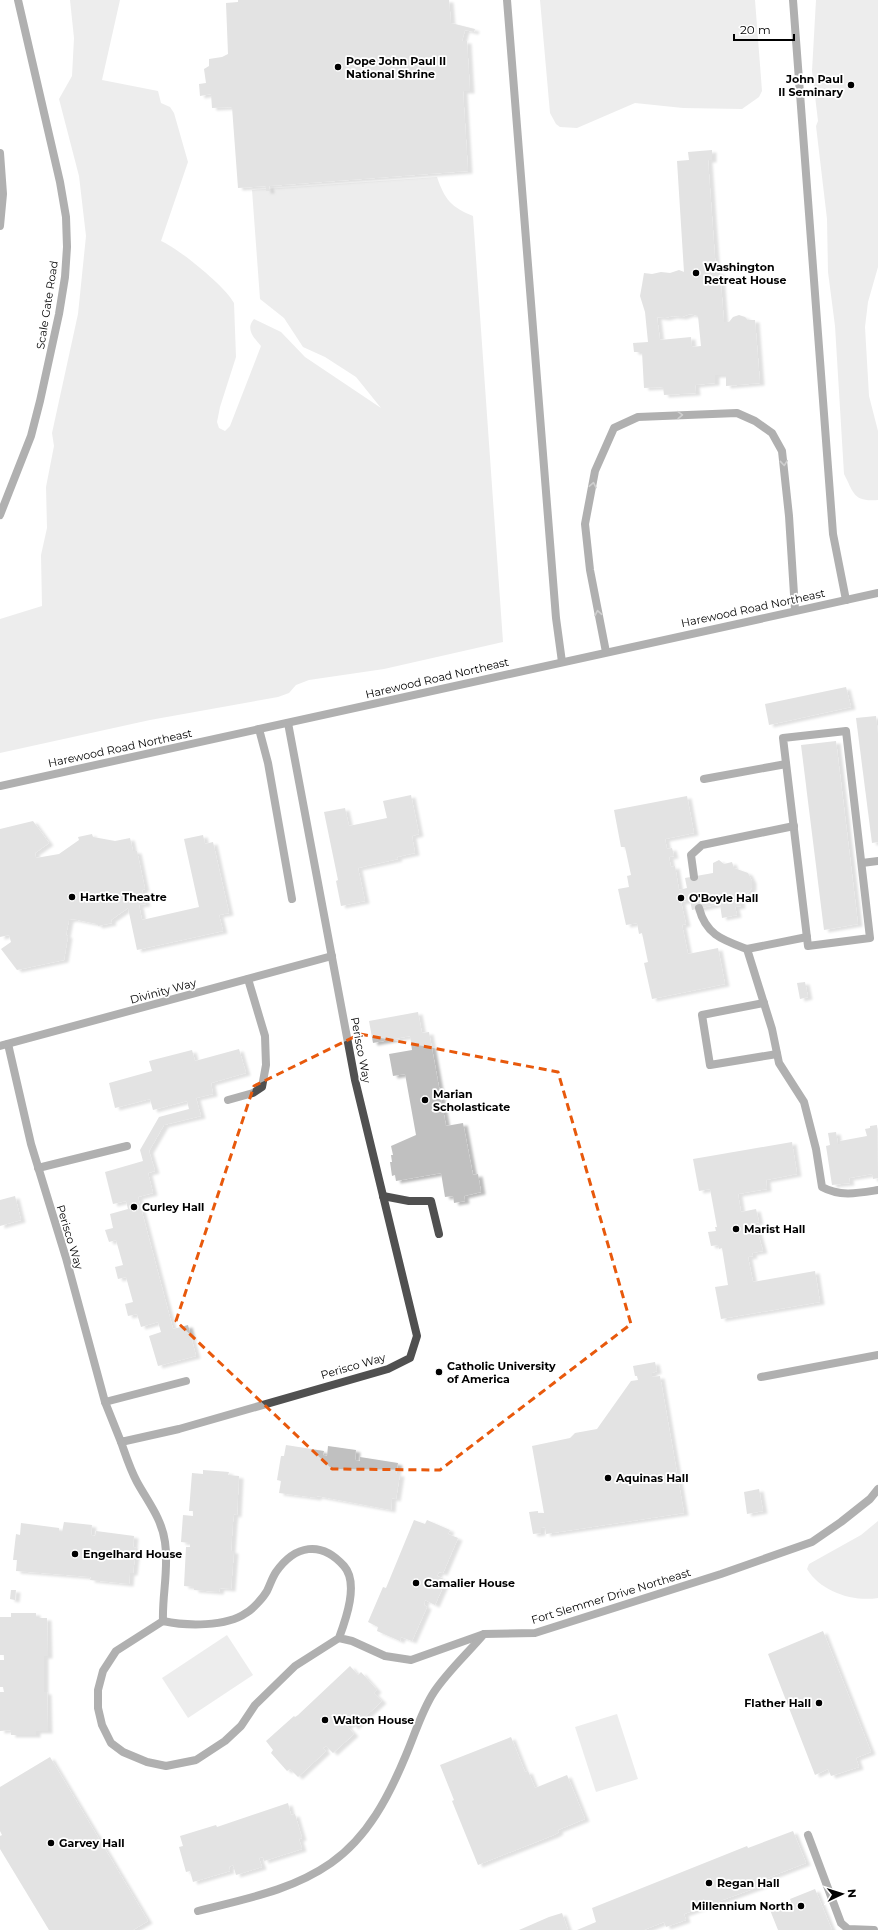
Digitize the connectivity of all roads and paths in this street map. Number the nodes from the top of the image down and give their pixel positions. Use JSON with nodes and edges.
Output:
{"nodes":[{"id":1,"x":18,"y":0,"type":"edge"},
{"id":2,"x":507,"y":0,"type":"edge"},
{"id":3,"x":793,"y":0,"type":"edge"},
{"id":4,"x":0,"y":153,"type":"edge"},
{"id":5,"x":0,"y":226,"type":"edge"},
{"id":6,"x":0,"y":515,"type":"edge"},
{"id":7,"x":878,"y":595,"type":"edge"},
{"id":8,"x":846,"y":600,"type":"junction"},
{"id":9,"x":795,"y":610,"type":"junction"},
{"id":10,"x":606,"y":652,"type":"junction"},
{"id":11,"x":562,"y":662,"type":"junction"},
{"id":12,"x":288,"y":723,"type":"junction"},
{"id":13,"x":258,"y":729,"type":"junction"},
{"id":14,"x":786,"y":764,"type":"junction"},
{"id":15,"x":704,"y":779,"type":"dead end"},
{"id":16,"x":0,"y":786,"type":"edge"},
{"id":17,"x":794,"y":826,"type":"junction"},
{"id":18,"x":878,"y":861,"type":"edge"},
{"id":19,"x":862,"y":863,"type":"junction"},
{"id":20,"x":694,"y":876,"type":"dead end"},
{"id":21,"x":292,"y":899,"type":"dead end"},
{"id":22,"x":699,"y":908,"type":"dead end"},
{"id":23,"x":807,"y":937,"type":"junction"},
{"id":24,"x":746,"y":949,"type":"junction"},
{"id":25,"x":332,"y":956,"type":"junction"},
{"id":26,"x":248,"y":979,"type":"junction"},
{"id":27,"x":764,"y":1003,"type":"junction"},
{"id":28,"x":4,"y":1045,"type":"edge"},
{"id":29,"x":777,"y":1054,"type":"junction"},
{"id":30,"x":228,"y":1100,"type":"dead end"},
{"id":31,"x":126,"y":1146,"type":"dead end"},
{"id":32,"x":38,"y":1168,"type":"junction"},
{"id":33,"x":878,"y":1190,"type":"edge"},
{"id":34,"x":383,"y":1196,"type":"junction"},
{"id":35,"x":439,"y":1234,"type":"dead end"},
{"id":36,"x":878,"y":1355,"type":"edge"},
{"id":37,"x":760,"y":1377,"type":"dead end"},
{"id":38,"x":186,"y":1380,"type":"dead end"},
{"id":39,"x":105,"y":1402,"type":"junction"},
{"id":40,"x":121,"y":1442,"type":"junction"},
{"id":41,"x":878,"y":1489,"type":"edge"},
{"id":42,"x":163,"y":1622,"type":"junction"},
{"id":43,"x":484,"y":1634,"type":"junction"},
{"id":44,"x":339,"y":1638,"type":"junction"},
{"id":45,"x":808,"y":1835,"type":"dead end"},
{"id":46,"x":198,"y":1911,"type":"dead end"},
{"id":47,"x":874,"y":1930,"type":"edge"}],
"edges":[{"from":1,"to":6,"type":"street","name":"Scale Gate Road"},
{"from":2,"to":11,"type":"street"},
{"from":3,"to":8,"type":"street"},
{"from":4,"to":5,"type":"street"},
{"from":7,"to":8,"type":"street","name":"Harewood Road Northeast"},
{"from":8,"to":9,"type":"street","name":"Harewood Road Northeast"},
{"from":9,"to":10,"type":"street","name":"Harewood Road Northeast"},
{"from":10,"to":9,"type":"street","one_way":true},
{"from":10,"to":11,"type":"street","name":"Harewood Road Northeast"},
{"from":11,"to":12,"type":"street","name":"Harewood Road Northeast"},
{"from":12,"to":13,"type":"street","name":"Harewood Road Northeast"},
{"from":12,"to":25,"type":"street","name":"Perisco Way"},
{"from":13,"to":16,"type":"street","name":"Harewood Road Northeast"},
{"from":13,"to":21,"type":"street"},
{"from":14,"to":15,"type":"street"},
{"from":14,"to":17,"type":"street"},
{"from":14,"to":19,"type":"street"},
{"from":17,"to":20,"type":"street"},
{"from":17,"to":23,"type":"street"},
{"from":18,"to":19,"type":"street"},
{"from":19,"to":23,"type":"street"},
{"from":22,"to":24,"type":"street"},
{"from":23,"to":24,"type":"street"},
{"from":24,"to":27,"type":"street"},
{"from":25,"to":26,"type":"street","name":"Divinity Way"},
{"from":25,"to":34,"type":"street","name":"Perisco Way"},
{"from":26,"to":28,"type":"street","name":"Divinity Way"},
{"from":26,"to":30,"type":"street"},
{"from":27,"to":29,"type":"street"},
{"from":27,"to":29,"type":"street"},
{"from":28,"to":32,"type":"street","name":"Perisco Way"},
{"from":29,"to":33,"type":"street"},
{"from":31,"to":32,"type":"street"},
{"from":32,"to":39,"type":"street","name":"Perisco Way"},
{"from":34,"to":35,"type":"street"},
{"from":34,"to":40,"type":"street","name":"Perisco Way"},
{"from":36,"to":37,"type":"street"},
{"from":38,"to":39,"type":"street"},
{"from":39,"to":40,"type":"street","name":"Perisco Way"},
{"from":40,"to":42,"type":"street"},
{"from":41,"to":43,"type":"street","name":"Fort Slemmer Drive Northeast"},
{"from":42,"to":44,"type":"street"},
{"from":42,"to":44,"type":"street"},
{"from":43,"to":44,"type":"street","name":"Fort Slemmer Drive Northeast"},
{"from":43,"to":46,"type":"street"},
{"from":45,"to":47,"type":"street"}]}
